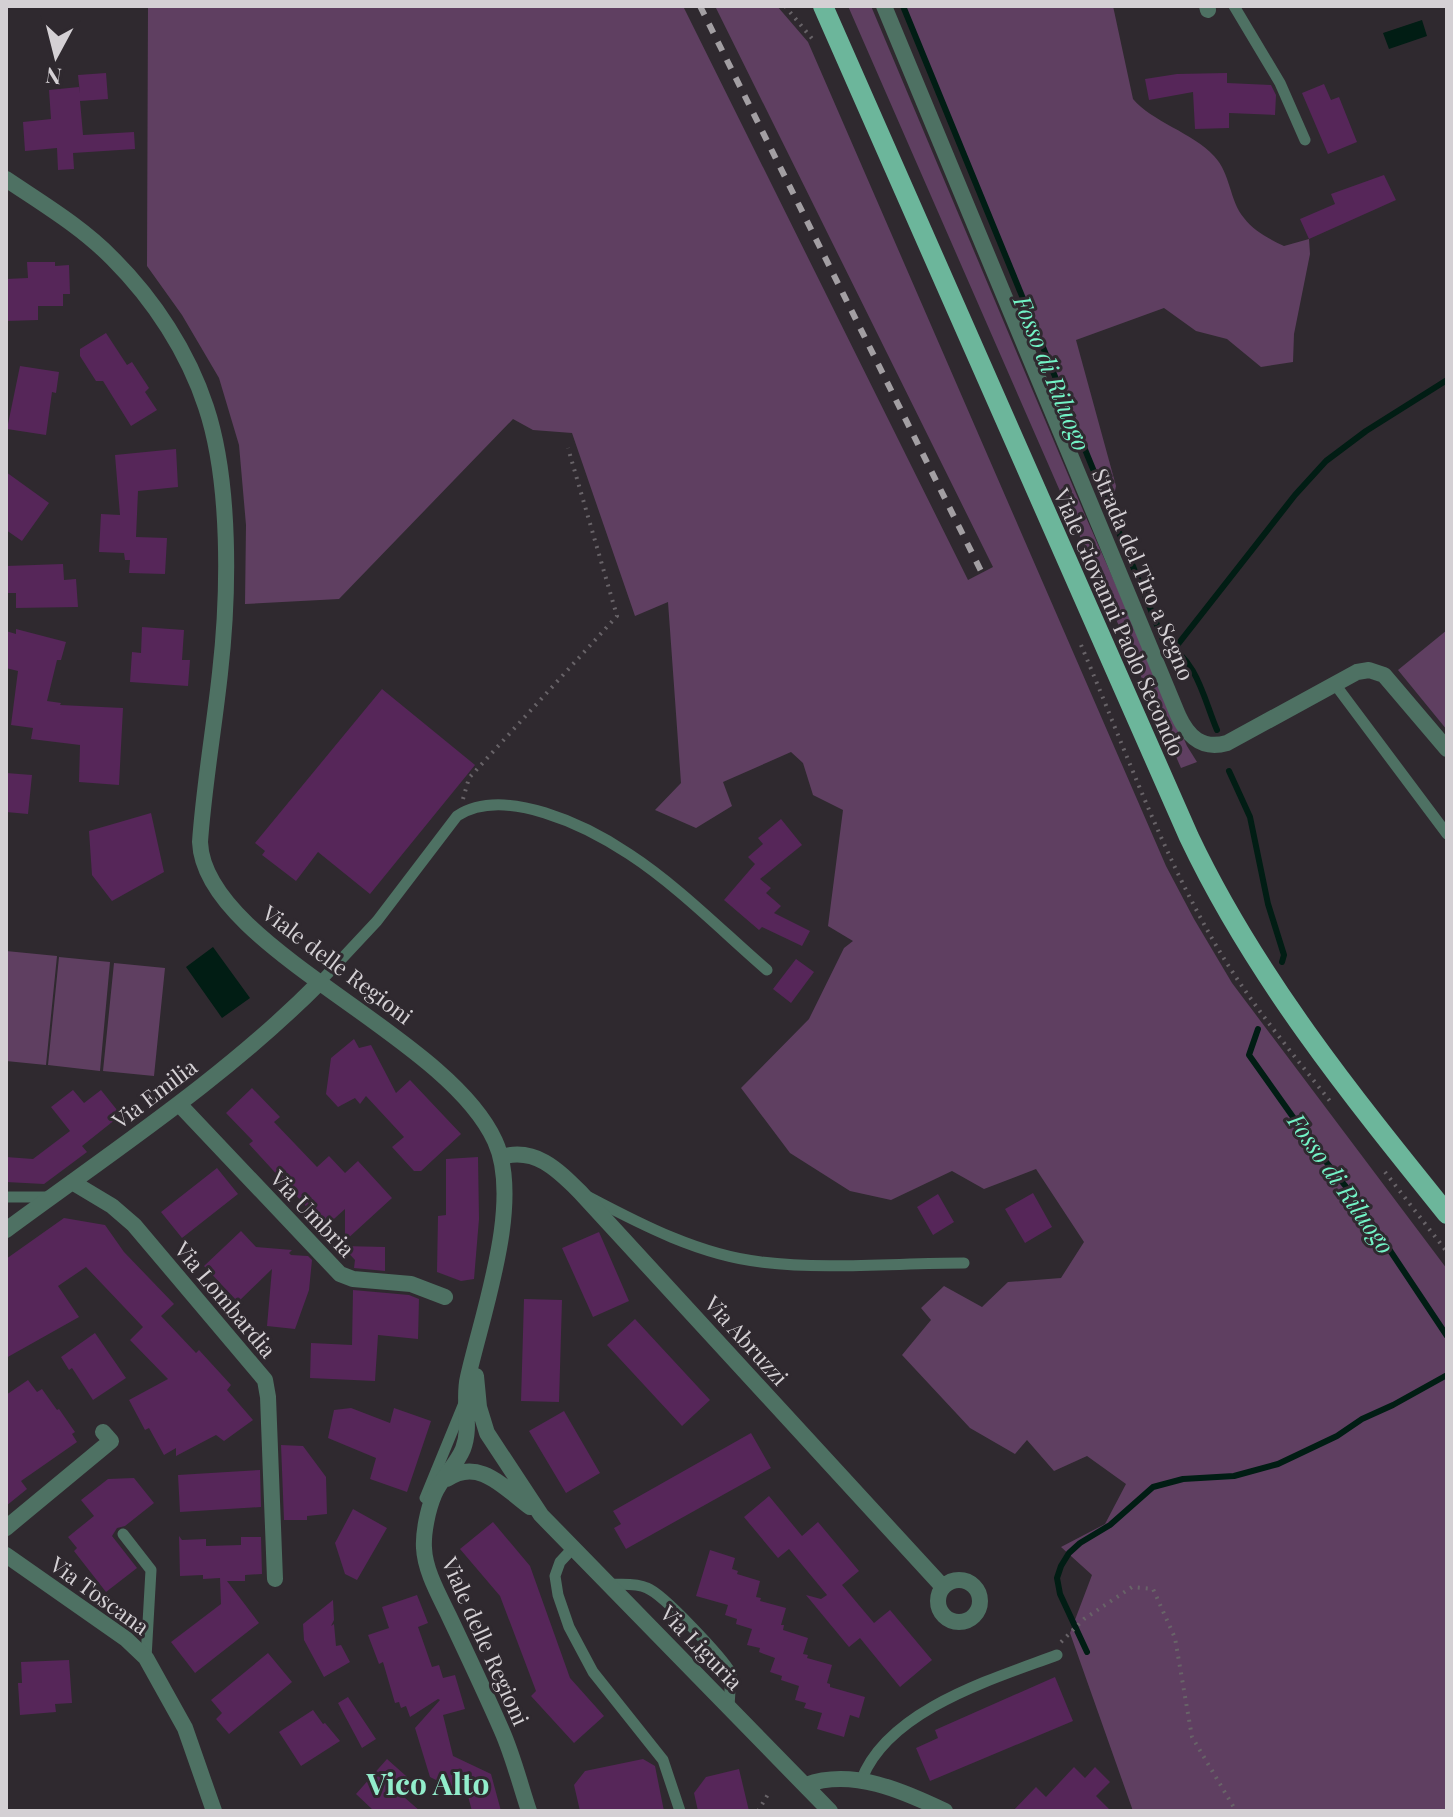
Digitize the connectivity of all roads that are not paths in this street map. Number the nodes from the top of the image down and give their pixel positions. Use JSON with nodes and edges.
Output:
{"nodes":[{"id":1,"x":823,"y":6,"type":"edge"},
{"id":2,"x":884,"y":6,"type":"edge"},
{"id":3,"x":1234,"y":6,"type":"edge"},
{"id":4,"x":1305,"y":140,"type":"dead end"},
{"id":5,"x":6,"y":179,"type":"edge"},
{"id":6,"x":1334,"y":683,"type":"junction"},
{"id":7,"x":1447,"y":749,"type":"edge"},
{"id":8,"x":1447,"y":834,"type":"edge"},
{"id":9,"x":767,"y":970,"type":"dead end"},
{"id":10,"x":320,"y":982,"type":"junction"},
{"id":11,"x":179,"y":1104,"type":"junction"},
{"id":12,"x":501,"y":1157,"type":"junction"},
{"id":13,"x":72,"y":1182,"type":"junction"},
{"id":14,"x":580,"y":1192,"type":"junction"},
{"id":15,"x":6,"y":1197,"type":"edge"},
{"id":16,"x":50,"y":1197,"type":"junction"},
{"id":17,"x":1447,"y":1214,"type":"edge"},
{"id":18,"x":6,"y":1230,"type":"edge"},
{"id":19,"x":964,"y":1263,"type":"dead end"},
{"id":20,"x":445,"y":1297,"type":"dead end"},
{"id":21,"x":477,"y":1348,"type":"junction"},
{"id":22,"x":466,"y":1399,"type":"junction"},
{"id":23,"x":103,"y":1432,"type":"dead end"},
{"id":24,"x":443,"y":1482,"type":"junction"},
{"id":25,"x":541,"y":1515,"type":"junction"},
{"id":26,"x":6,"y":1528,"type":"edge"},
{"id":27,"x":123,"y":1534,"type":"dead end"},
{"id":28,"x":425,"y":1535,"type":"junction"},
{"id":29,"x":573,"y":1548,"type":"junction"},
{"id":30,"x":6,"y":1555,"type":"edge"},
{"id":31,"x":275,"y":1579,"type":"dead end"},
{"id":32,"x":610,"y":1584,"type":"junction"},
{"id":33,"x":943,"y":1587,"type":"dead end"},
{"id":34,"x":1057,"y":1655,"type":"road end"},
{"id":35,"x":146,"y":1658,"type":"junction"},
{"id":36,"x":729,"y":1707,"type":"junction"},
{"id":37,"x":861,"y":1781,"type":"junction"},
{"id":38,"x":806,"y":1785,"type":"junction"},
{"id":39,"x":214,"y":1811,"type":"edge"},
{"id":40,"x":529,"y":1811,"type":"edge"},
{"id":41,"x":680,"y":1811,"type":"edge"},
{"id":42,"x":830,"y":1811,"type":"edge"},
{"id":43,"x":945,"y":1811,"type":"edge"}],
"edges":[{"from":1,"to":17,"type":"main road","name":"Viale Giovanni Paolo Secondo"},
{"from":2,"to":6,"type":"street","name":"Strada del Tiro a Segno"},
{"from":3,"to":4,"type":"lane"},
{"from":5,"to":10,"type":"street","name":"Viale delle Regioni"},
{"from":6,"to":7,"type":"street","name":"Strada del Tiro a Segno"},
{"from":6,"to":8,"type":"lane"},
{"from":9,"to":10,"type":"lane"},
{"from":10,"to":11,"type":"street","name":"Via Emilia"},
{"from":10,"to":12,"type":"street","name":"Viale delle Regioni"},
{"from":11,"to":13,"type":"street","name":"Via Emilia"},
{"from":11,"to":20,"type":"street","name":"Via Umbria"},
{"from":12,"to":14,"type":"street","name":"Via Abruzzi"},
{"from":12,"to":21,"type":"street","name":"Viale delle Regioni"},
{"from":13,"to":16,"type":"street","name":"Via Emilia"},
{"from":13,"to":31,"type":"street","name":"Via Lombardia"},
{"from":14,"to":19,"type":"lane"},
{"from":14,"to":33,"type":"street","name":"Via Abruzzi"},
{"from":15,"to":16,"type":"lane"},
{"from":16,"to":18,"type":"street","name":"Via Emilia"},
{"from":21,"to":22,"type":"street","name":"Viale delle Regioni"},
{"from":21,"to":25,"type":"street","name":"Via Liguria"},
{"from":22,"to":24,"type":"street","name":"Viale delle Regioni"},
{"from":22,"to":28,"type":"lane"},
{"from":23,"to":26,"type":"street"},
{"from":24,"to":25,"type":"street","name":"Via Liguria"},
{"from":24,"to":28,"type":"street","name":"Viale delle Regioni"},
{"from":25,"to":29,"type":"street","name":"Via Liguria"},
{"from":27,"to":35,"type":"lane"},
{"from":28,"to":40,"type":"street","name":"Viale delle Regioni"},
{"from":29,"to":32,"type":"street","name":"Via Liguria"},
{"from":29,"to":41,"type":"lane"},
{"from":30,"to":35,"type":"street","name":"Via Toscana"},
{"from":32,"to":36,"type":"street","name":"Via Liguria"},
{"from":32,"to":36,"type":"lane"},
{"from":34,"to":37,"type":"lane"},
{"from":35,"to":39,"type":"street","name":"Via Toscana"},
{"from":36,"to":38,"type":"street","name":"Via Liguria"},
{"from":37,"to":38,"type":"street"},
{"from":37,"to":43,"type":"street"},
{"from":38,"to":42,"type":"street","name":"Via Liguria"}]}
